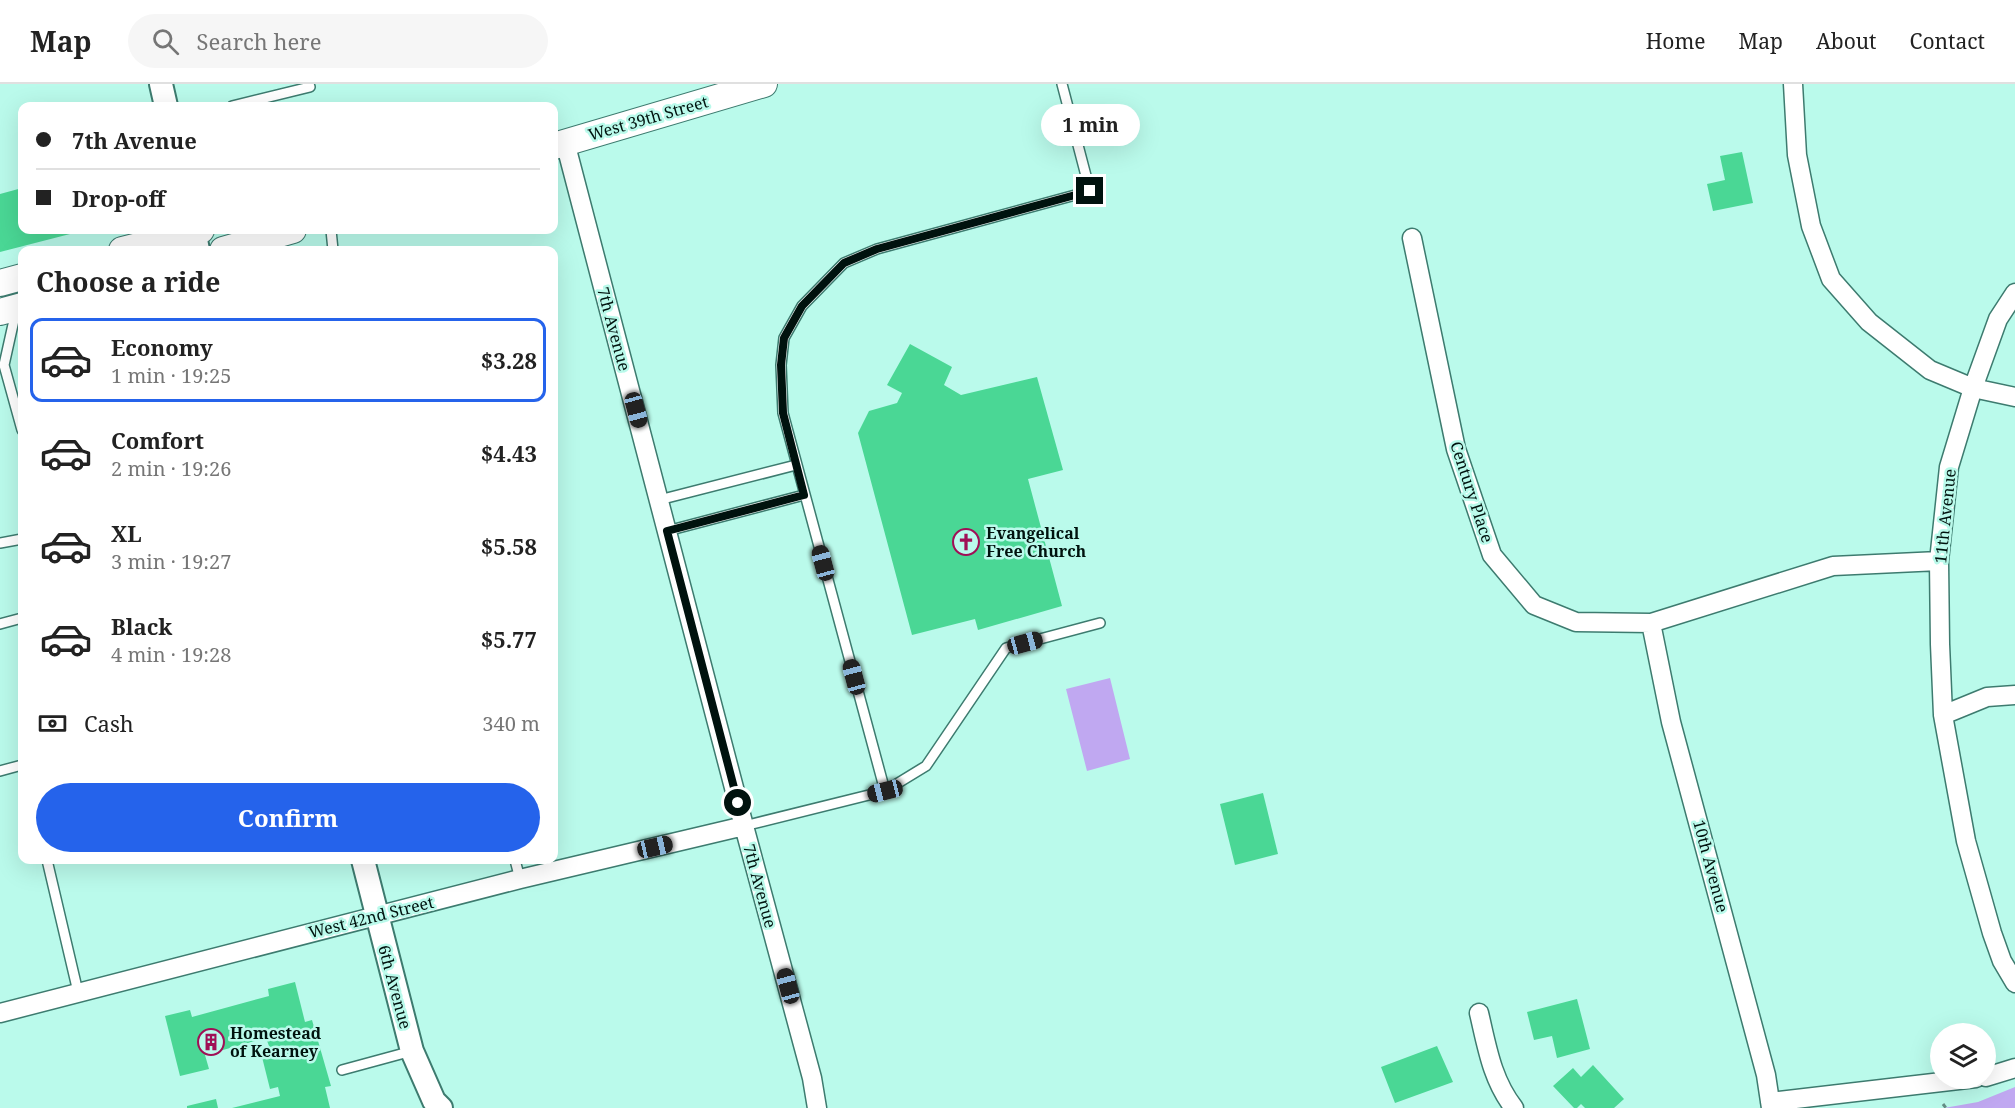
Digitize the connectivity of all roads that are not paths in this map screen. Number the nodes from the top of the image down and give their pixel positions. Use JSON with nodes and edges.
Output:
{"nodes":[{"id":1,"x":161,"y":84,"type":"edge"},
{"id":2,"x":309,"y":84,"type":"edge"},
{"id":3,"x":1062,"y":84,"type":"edge"},
{"id":4,"x":1793,"y":84,"type":"edge"},
{"id":5,"x":758,"y":85,"type":"edge"},
{"id":6,"x":165,"y":102,"type":"edge"},
{"id":7,"x":248,"y":102,"type":"edge"},
{"id":8,"x":558,"y":144,"type":"edge"},
{"id":9,"x":558,"y":147,"type":"edge"},
{"id":10,"x":279,"y":234,"type":"edge"},
{"id":11,"x":197,"y":235,"type":"edge"},
{"id":12,"x":1412,"y":238,"type":"dead end"},
{"id":13,"x":142,"y":246,"type":"edge"},
{"id":14,"x":237,"y":246,"type":"edge"},
{"id":15,"x":18,"y":278,"type":"edge"},
{"id":16,"x":0,"y":283,"type":"edge"},
{"id":17,"x":2015,"y":293,"type":"edge"},
{"id":18,"x":12,"y":309,"type":"edge"},
{"id":19,"x":5,"y":386,"type":"edge"},
{"id":20,"x":1973,"y":388,"type":"junction"},
{"id":21,"x":2015,"y":397,"type":"edge"},
{"id":22,"x":18,"y":420,"type":"edge"},
{"id":23,"x":796,"y":465,"type":"junction"},
{"id":24,"x":804,"y":495,"type":"junction"},
{"id":25,"x":659,"y":500,"type":"junction"},
{"id":26,"x":667,"y":531,"type":"junction"},
{"id":27,"x":18,"y":539,"type":"edge"},
{"id":28,"x":0,"y":543,"type":"edge"},
{"id":29,"x":1939,"y":561,"type":"junction"},
{"id":30,"x":18,"y":619,"type":"edge"},
{"id":31,"x":1100,"y":622,"type":"dead end"},
{"id":32,"x":1651,"y":623,"type":"junction"},
{"id":33,"x":0,"y":624,"type":"edge"},
{"id":34,"x":2015,"y":695,"type":"edge"},
{"id":35,"x":1943,"y":715,"type":"junction"},
{"id":36,"x":18,"y":766,"type":"edge"},
{"id":37,"x":0,"y":771,"type":"edge"},
{"id":38,"x":885,"y":791,"type":"junction"},
{"id":39,"x":744,"y":826,"type":"junction"},
{"id":40,"x":48,"y":864,"type":"edge"},
{"id":41,"x":364,"y":864,"type":"edge"},
{"id":42,"x":516,"y":864,"type":"edge"},
{"id":43,"x":520,"y":879,"type":"junction"},
{"id":44,"x":376,"y":915,"type":"junction"},
{"id":45,"x":2015,"y":983,"type":"edge"},
{"id":46,"x":78,"y":992,"type":"junction"},
{"id":47,"x":0,"y":1013,"type":"edge"},
{"id":48,"x":1479,"y":1013,"type":"dead end"},
{"id":49,"x":412,"y":1051,"type":"junction"},
{"id":50,"x":2015,"y":1068,"type":"edge"},
{"id":51,"x":342,"y":1070,"type":"dead end"},
{"id":52,"x":1996,"y":1074,"type":"edge"},
{"id":53,"x":1930,"y":1084,"type":"edge"},
{"id":54,"x":1771,"y":1105,"type":"edge"},
{"id":55,"x":441,"y":1108,"type":"edge"},
{"id":56,"x":816,"y":1108,"type":"edge"},
{"id":57,"x":1514,"y":1108,"type":"edge"}],
"edges":[{"from":1,"to":6,"type":"street"},
{"from":2,"to":7,"type":"lane"},
{"from":3,"to":23,"type":"lane"},
{"from":4,"to":20,"type":"street"},
{"from":5,"to":8,"type":"main road","name":"West 39th Street"},
{"from":9,"to":25,"type":"street","name":"7th Avenue"},
{"from":10,"to":14,"type":"main road"},
{"from":11,"to":13,"type":"main road"},
{"from":12,"to":32,"type":"street","name":"Century Place"},
{"from":15,"to":16,"type":"main road"},
{"from":17,"to":20,"type":"street","name":"11th Avenue"},
{"from":18,"to":19,"type":"lane"},
{"from":19,"to":22,"type":"lane"},
{"from":20,"to":21,"type":"street"},
{"from":20,"to":29,"type":"street","name":"11th Avenue"},
{"from":23,"to":24,"type":"lane"},
{"from":23,"to":25,"type":"lane"},
{"from":24,"to":26,"type":"lane"},
{"from":24,"to":38,"type":"lane"},
{"from":25,"to":26,"type":"street","name":"7th Avenue"},
{"from":26,"to":39,"type":"street","name":"7th Avenue"},
{"from":27,"to":28,"type":"lane"},
{"from":29,"to":32,"type":"street","name":"Century Place"},
{"from":29,"to":35,"type":"street","name":"11th Avenue"},
{"from":30,"to":33,"type":"lane"},
{"from":31,"to":38,"type":"lane"},
{"from":32,"to":54,"type":"street","name":"10th Avenue"},
{"from":34,"to":35,"type":"street"},
{"from":35,"to":45,"type":"street","name":"11th Avenue"},
{"from":36,"to":37,"type":"lane"},
{"from":38,"to":39,"type":"lane"},
{"from":39,"to":43,"type":"street","name":"West 42nd Street"},
{"from":39,"to":56,"type":"street","name":"7th Avenue"},
{"from":40,"to":46,"type":"lane"},
{"from":41,"to":44,"type":"street","name":"6th Avenue"},
{"from":42,"to":43,"type":"lane"},
{"from":43,"to":44,"type":"street","name":"West 42nd Street"},
{"from":44,"to":46,"type":"street","name":"West 42nd Street"},
{"from":44,"to":49,"type":"street","name":"6th Avenue"},
{"from":46,"to":47,"type":"street","name":"West 42nd Street"},
{"from":48,"to":57,"type":"street"},
{"from":49,"to":51,"type":"lane"},
{"from":49,"to":55,"type":"street","name":"6th Avenue"},
{"from":50,"to":52,"type":"street"},
{"from":53,"to":54,"type":"street"}]}
